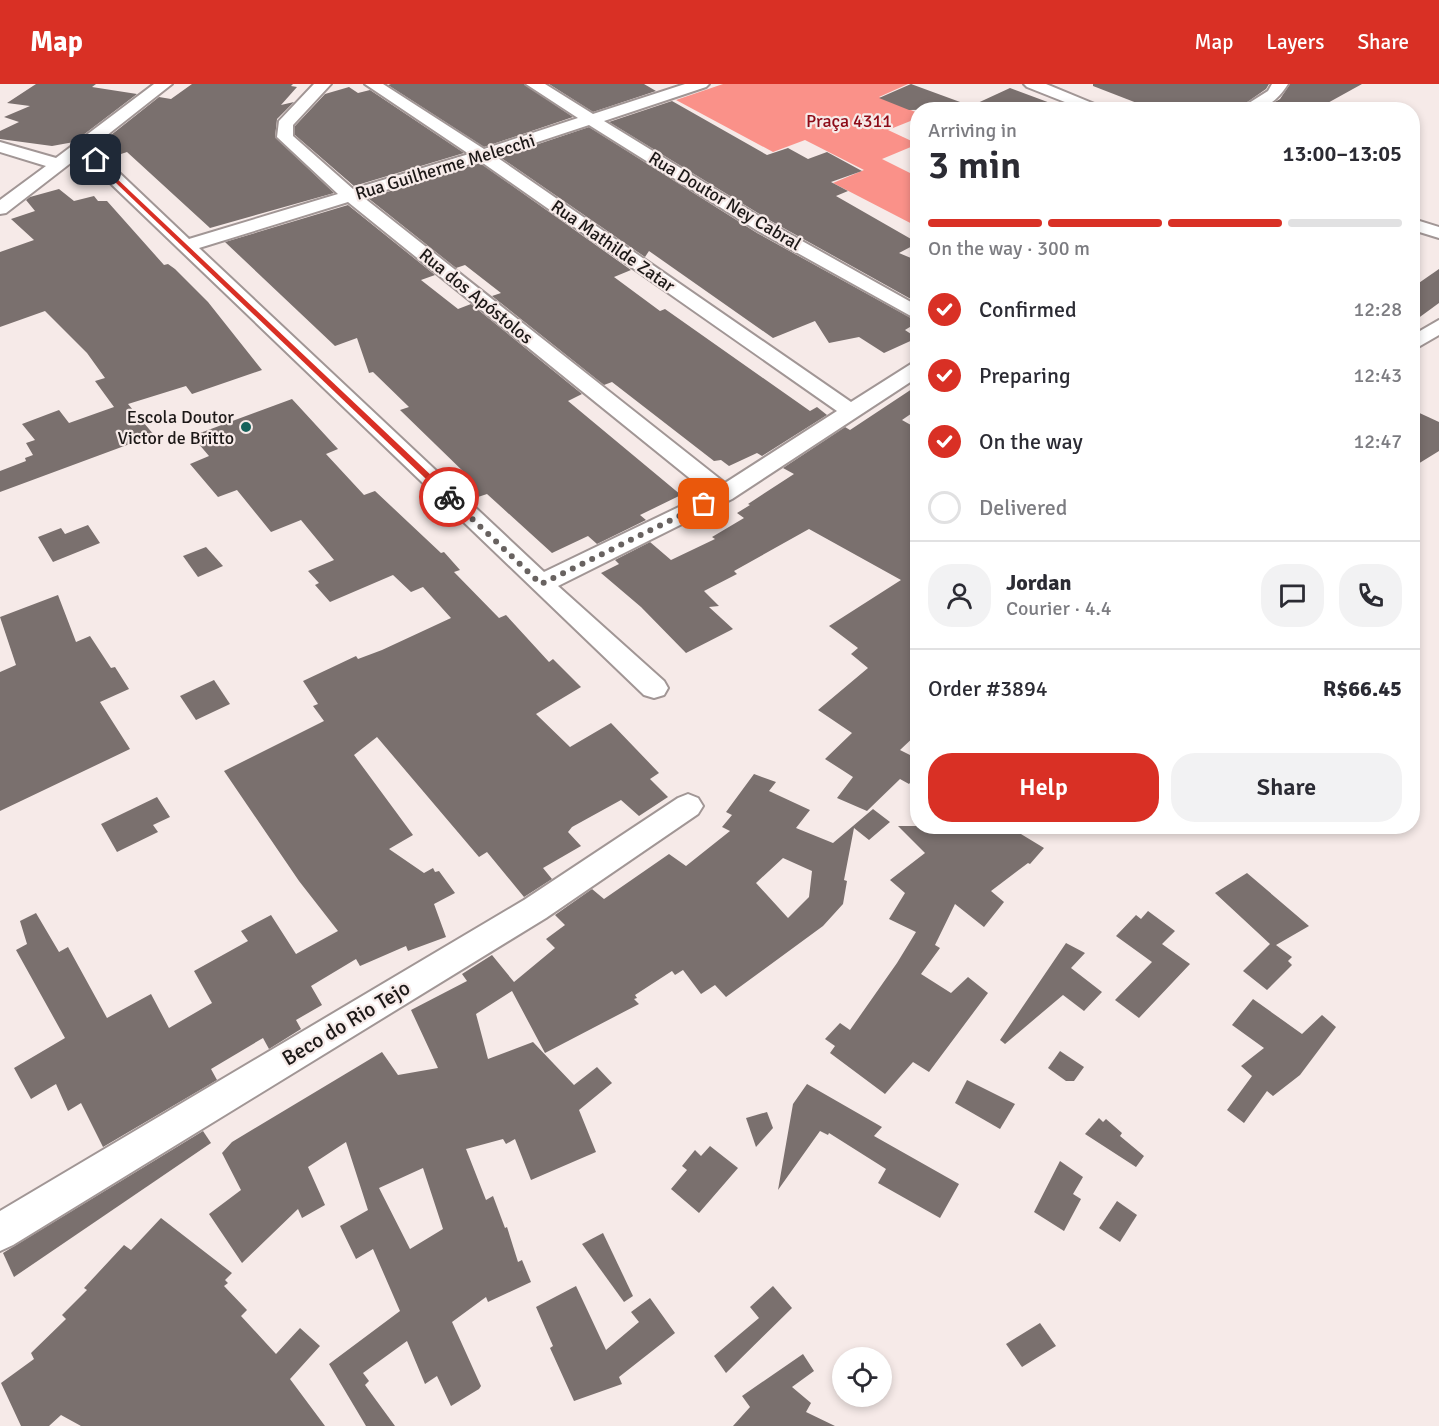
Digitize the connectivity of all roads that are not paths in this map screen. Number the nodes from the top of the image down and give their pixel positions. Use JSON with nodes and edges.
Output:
{"nodes":[{"id":1,"x":164,"y":84,"type":"edge"},
{"id":2,"x":323,"y":84,"type":"edge"},
{"id":3,"x":373,"y":84,"type":"edge"},
{"id":4,"x":534,"y":84,"type":"edge"},
{"id":5,"x":701,"y":84,"type":"edge"},
{"id":6,"x":1032,"y":84,"type":"edge"},
{"id":7,"x":1280,"y":84,"type":"edge"},
{"id":8,"x":1080,"y":102,"type":"edge"},
{"id":9,"x":1260,"y":102,"type":"edge"},
{"id":10,"x":594,"y":120,"type":"junction"},
{"id":11,"x":81,"y":146,"type":"junction"},
{"id":12,"x":0,"y":147,"type":"edge"},
{"id":13,"x":482,"y":155,"type":"junction"},
{"id":14,"x":57,"y":164,"type":"junction"},
{"id":15,"x":351,"y":196,"type":"junction"},
{"id":16,"x":0,"y":209,"type":"edge"},
{"id":17,"x":1420,"y":226,"type":"edge"},
{"id":18,"x":1439,"y":233,"type":"edge"},
{"id":19,"x":186,"y":246,"type":"junction"},
{"id":20,"x":910,"y":309,"type":"edge"},
{"id":21,"x":1439,"y":326,"type":"edge"},
{"id":22,"x":1420,"y":339,"type":"edge"},
{"id":23,"x":910,"y":373,"type":"edge"},
{"id":24,"x":852,"y":412,"type":"junction"},
{"id":25,"x":724,"y":494,"type":"junction"},
{"id":26,"x":541,"y":584,"type":"junction"},
{"id":27,"x":654,"y":688,"type":"dead end"},
{"id":28,"x":688,"y":806,"type":"dead end"},
{"id":29,"x":0,"y":1232,"type":"edge"}],
"edges":[{"from":1,"to":11,"type":"street"},
{"from":2,"to":15,"type":"street","name":"Rua dos Apóstolos"},
{"from":3,"to":13,"type":"street","name":"Rua Mathilde Zatar"},
{"from":4,"to":10,"type":"street","name":"Rua Doutor Ney Cabral"},
{"from":5,"to":10,"type":"street","name":"Rua Guilherme Melecchi"},
{"from":6,"to":8,"type":"street"},
{"from":7,"to":9,"type":"street"},
{"from":10,"to":13,"type":"street","name":"Rua Guilherme Melecchi"},
{"from":10,"to":20,"type":"street","name":"Rua Doutor Ney Cabral"},
{"from":11,"to":14,"type":"street"},
{"from":11,"to":19,"type":"street"},
{"from":12,"to":14,"type":"street"},
{"from":13,"to":15,"type":"street","name":"Rua Guilherme Melecchi"},
{"from":13,"to":24,"type":"street","name":"Rua Mathilde Zatar"},
{"from":14,"to":16,"type":"street"},
{"from":15,"to":19,"type":"street","name":"Rua Guilherme Melecchi"},
{"from":15,"to":25,"type":"street","name":"Rua dos Apóstolos"},
{"from":17,"to":18,"type":"street"},
{"from":19,"to":26,"type":"street"},
{"from":21,"to":22,"type":"street"},
{"from":23,"to":24,"type":"street"},
{"from":24,"to":25,"type":"street"},
{"from":25,"to":26,"type":"street"},
{"from":26,"to":27,"type":"street"},
{"from":28,"to":29,"type":"street","name":"Beco do Rio Tejo"}]}
